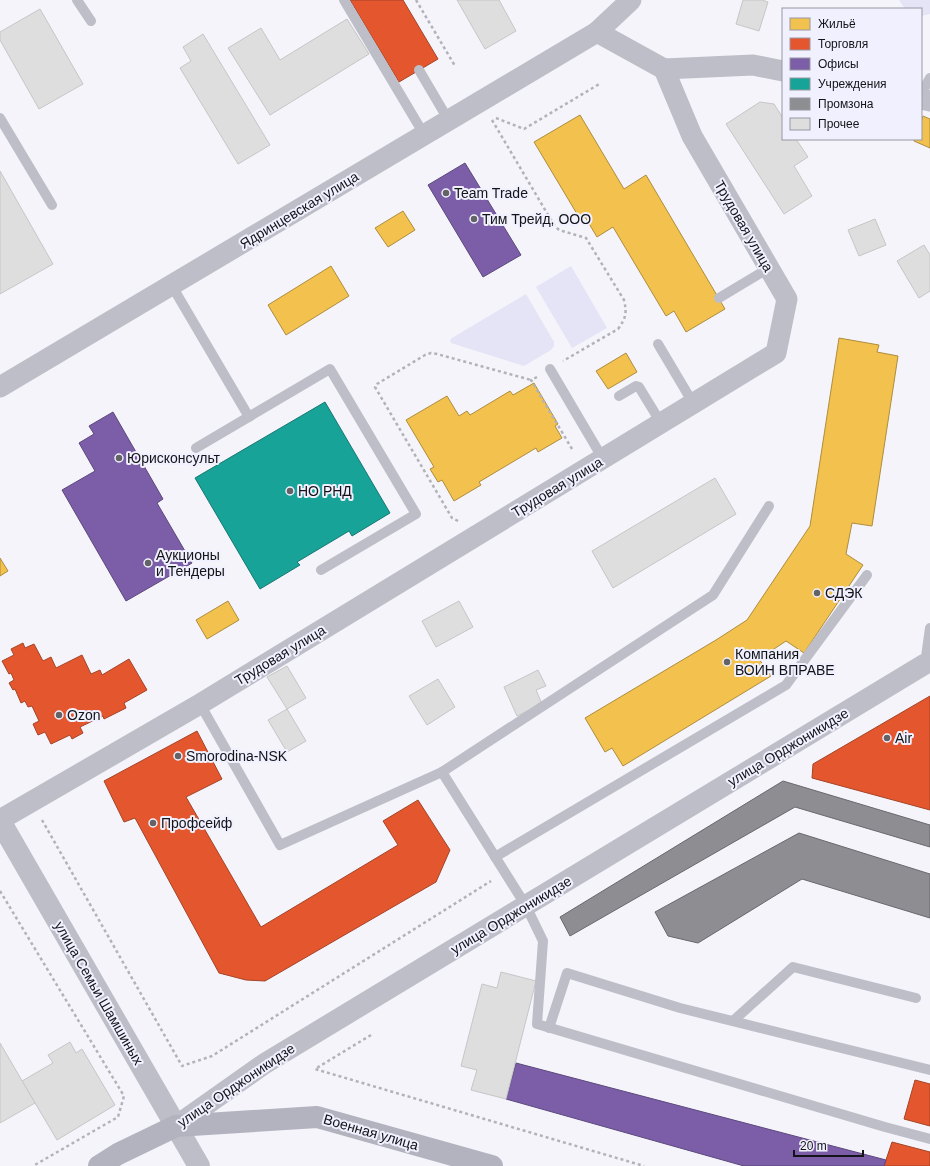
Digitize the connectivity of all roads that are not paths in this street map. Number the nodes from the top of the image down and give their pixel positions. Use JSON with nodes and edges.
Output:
{"nodes":[{"id":1,"x":77,"y":0,"type":"edge"},
{"id":2,"x":344,"y":0,"type":"edge"},
{"id":3,"x":631,"y":0,"type":"edge"},
{"id":4,"x":91,"y":21,"type":"dead end"},
{"id":5,"x":597,"y":32,"type":"junction"},
{"id":6,"x":664,"y":69,"type":"junction"},
{"id":7,"x":419,"y":70,"type":"dead end"},
{"id":8,"x":782,"y":71,"type":"edge"},
{"id":9,"x":930,"y":78,"type":"edge"},
{"id":10,"x":922,"y":92,"type":"edge"},
{"id":11,"x":0,"y":118,"type":"edge"},
{"id":12,"x":449,"y":121,"type":"junction"},
{"id":13,"x":425,"y":136,"type":"junction"},
{"id":14,"x":52,"y":205,"type":"dead end"},
{"id":15,"x":769,"y":268,"type":"junction"},
{"id":16,"x":172,"y":286,"type":"junction"},
{"id":17,"x":719,"y":298,"type":"dead end"},
{"id":18,"x":658,"y":344,"type":"dead end"},
{"id":19,"x":550,"y":369,"type":"road end"},
{"id":20,"x":0,"y":388,"type":"edge"},
{"id":21,"x":619,"y":396,"type":"dead end"},
{"id":22,"x":693,"y":403,"type":"junction"},
{"id":23,"x":249,"y":417,"type":"junction"},
{"id":24,"x":661,"y":423,"type":"junction"},
{"id":25,"x":196,"y":448,"type":"dead end"},
{"id":26,"x":603,"y":459,"type":"junction"},
{"id":27,"x":769,"y":506,"type":"dead end"},
{"id":28,"x":321,"y":570,"type":"dead end"},
{"id":29,"x":867,"y":575,"type":"dead end"},
{"id":30,"x":930,"y":628,"type":"edge"},
{"id":31,"x":925,"y":664,"type":"joint"},
{"id":32,"x":200,"y":704,"type":"junction"},
{"id":33,"x":442,"y":772,"type":"junction"},
{"id":34,"x":0,"y":820,"type":"edge"},
{"id":35,"x":495,"y":856,"type":"junction"},
{"id":36,"x":526,"y":906,"type":"junction"},
{"id":37,"x":916,"y":998,"type":"dead end"},
{"id":38,"x":732,"y":1022,"type":"junction"},
{"id":39,"x":549,"y":1028,"type":"junction"},
{"id":40,"x":930,"y":1070,"type":"edge"},
{"id":41,"x":176,"y":1126,"type":"junction"},
{"id":42,"x":930,"y":1139,"type":"edge"},
{"id":43,"x":99,"y":1166,"type":"edge"},
{"id":44,"x":199,"y":1166,"type":"edge"},
{"id":45,"x":492,"y":1166,"type":"edge"}],
"edges":[{"from":1,"to":4,"type":"lane"},
{"from":2,"to":13,"type":"lane"},
{"from":3,"to":5,"type":"street","name":"Ядринцевская улица"},
{"from":5,"to":6,"type":"street"},
{"from":5,"to":12,"type":"street","name":"Ядринцевская улица"},
{"from":6,"to":8,"type":"street"},
{"from":6,"to":15,"type":"street","name":"Трудовая улица"},
{"from":7,"to":12,"type":"lane"},
{"from":9,"to":10,"type":"lane"},
{"from":11,"to":14,"type":"lane"},
{"from":12,"to":13,"type":"street","name":"Ядринцевская улица"},
{"from":13,"to":16,"type":"street","name":"Ядринцевская улица"},
{"from":15,"to":17,"type":"lane"},
{"from":15,"to":22,"type":"street","name":"Трудовая улица"},
{"from":16,"to":20,"type":"street","name":"Ядринцевская улица"},
{"from":16,"to":23,"type":"lane"},
{"from":18,"to":22,"type":"lane"},
{"from":19,"to":26,"type":"lane"},
{"from":21,"to":24,"type":"lane"},
{"from":22,"to":24,"type":"street","name":"Трудовая улица"},
{"from":23,"to":25,"type":"lane"},
{"from":23,"to":28,"type":"lane"},
{"from":24,"to":26,"type":"street","name":"Трудовая улица"},
{"from":26,"to":32,"type":"street","name":"Трудовая улица"},
{"from":27,"to":33,"type":"lane"},
{"from":29,"to":35,"type":"lane"},
{"from":30,"to":31,"type":"lane"},
{"from":31,"to":36,"type":"street","name":"улица Орджоникидзе"},
{"from":32,"to":33,"type":"lane"},
{"from":32,"to":34,"type":"street","name":"Трудовая улица"},
{"from":33,"to":35,"type":"lane"},
{"from":34,"to":41,"type":"street","name":"улица Семьи Шамшиных"},
{"from":35,"to":36,"type":"lane"},
{"from":36,"to":39,"type":"lane"},
{"from":36,"to":41,"type":"street","name":"улица Орджоникидзе"},
{"from":37,"to":38,"type":"lane"},
{"from":38,"to":39,"type":"lane"},
{"from":38,"to":40,"type":"lane"},
{"from":39,"to":42,"type":"lane"},
{"from":41,"to":43,"type":"main road","name":"улица Орджоникидзе"},
{"from":41,"to":44,"type":"street","name":"улица Семьи Шамшиных"},
{"from":41,"to":45,"type":"main road","name":"Военная улица"}]}
